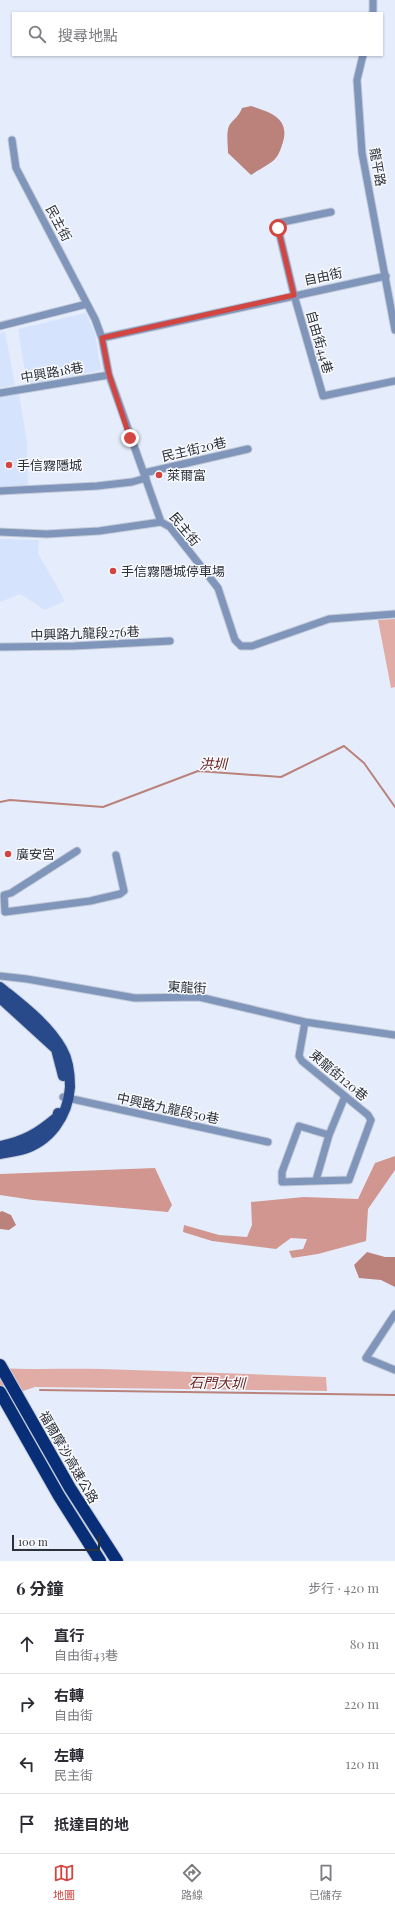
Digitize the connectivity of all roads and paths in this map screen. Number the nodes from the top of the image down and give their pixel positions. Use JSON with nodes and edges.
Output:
{"nodes":[{"id":1,"x":373,"y":0,"type":"edge"},
{"id":2,"x":373,"y":12,"type":"edge"},
{"id":3,"x":363,"y":56,"type":"edge"},
{"id":4,"x":12,"y":140,"type":"dead end"},
{"id":5,"x":331,"y":212,"type":"dead end"},
{"id":6,"x":386,"y":276,"type":"junction"},
{"id":7,"x":294,"y":295,"type":"junction"},
{"id":8,"x":87,"y":304,"type":"junction"},
{"id":9,"x":0,"y":326,"type":"edge"},
{"id":10,"x":395,"y":330,"type":"edge"},
{"id":11,"x":102,"y":338,"type":"junction"},
{"id":12,"x":109,"y":374,"type":"junction"},
{"id":13,"x":395,"y":381,"type":"edge"},
{"id":14,"x":0,"y":393,"type":"edge"},
{"id":15,"x":248,"y":449,"type":"dead end"},
{"id":16,"x":145,"y":476,"type":"junction"},
{"id":17,"x":0,"y":492,"type":"edge"},
{"id":18,"x":161,"y":522,"type":"junction"},
{"id":19,"x":0,"y":532,"type":"edge"},
{"id":20,"x":395,"y":614,"type":"edge"},
{"id":21,"x":170,"y":641,"type":"dead end"},
{"id":22,"x":0,"y":647,"type":"edge"},
{"id":23,"x":77,"y":851,"type":"dead end"},
{"id":24,"x":116,"y":855,"type":"dead end"},
{"id":25,"x":0,"y":976,"type":"edge"},
{"id":26,"x":0,"y":987,"type":"edge"},
{"id":27,"x":0,"y":998,"type":"edge"},
{"id":28,"x":305,"y":1022,"type":"junction"},
{"id":29,"x":395,"y":1035,"type":"edge"},
{"id":30,"x":345,"y":1096,"type":"junction"},
{"id":31,"x":66,"y":1098,"type":"junction"},
{"id":32,"x":328,"y":1135,"type":"junction"},
{"id":33,"x":268,"y":1142,"type":"dead end"},
{"id":34,"x":0,"y":1146,"type":"edge"},
{"id":35,"x":0,"y":1154,"type":"edge"},
{"id":36,"x":316,"y":1180,"type":"junction"},
{"id":37,"x":395,"y":1314,"type":"edge"},
{"id":38,"x":0,"y":1365,"type":"edge"},
{"id":39,"x":395,"y":1370,"type":"edge"},
{"id":40,"x":3,"y":1397,"type":"edge"},
{"id":41,"x":100,"y":1561,"type":"edge"},
{"id":42,"x":117,"y":1561,"type":"edge"}],
"edges":[{"from":1,"to":2,"type":"street"},
{"from":3,"to":6,"type":"street","name":"龍平路"},
{"from":4,"to":8,"type":"street","name":"民主街"},
{"from":5,"to":7,"type":"street","name":"自由街44巷"},
{"from":6,"to":7,"type":"street","name":"自由街"},
{"from":6,"to":10,"type":"street","name":"龍平路"},
{"from":7,"to":11,"type":"street","name":"自由街"},
{"from":7,"to":13,"type":"street","name":"自由街44巷"},
{"from":8,"to":9,"type":"street"},
{"from":8,"to":11,"type":"street","name":"民主街"},
{"from":11,"to":12,"type":"street","name":"民主街"},
{"from":12,"to":14,"type":"street","name":"中興路18巷"},
{"from":12,"to":16,"type":"street","name":"民主街"},
{"from":15,"to":16,"type":"street","name":"民主街20巷"},
{"from":16,"to":17,"type":"street","name":"民主街20巷"},
{"from":16,"to":18,"type":"street","name":"民主街"},
{"from":18,"to":19,"type":"street"},
{"from":18,"to":20,"type":"street","name":"民主街"},
{"from":21,"to":22,"type":"street","name":"中興路九龍段276巷"},
{"from":23,"to":24,"type":"street"},
{"from":25,"to":28,"type":"street","name":"東龍街"},
{"from":26,"to":31,"type":"main road"},
{"from":27,"to":31,"type":"main road"},
{"from":28,"to":29,"type":"street","name":"東龍街"},
{"from":28,"to":30,"type":"street","name":"東龍街120巷"},
{"from":30,"to":32,"type":"street"},
{"from":30,"to":36,"type":"street","name":"東龍街120巷"},
{"from":31,"to":33,"type":"street","name":"中興路九龍段50巷"},
{"from":31,"to":34,"type":"main road"},
{"from":31,"to":35,"type":"main road"},
{"from":32,"to":36,"type":"street"},
{"from":32,"to":36,"type":"street"},
{"from":37,"to":39,"type":"street"},
{"from":38,"to":42,"type":"highway","name":"福爾摩沙高速公路"},
{"from":40,"to":41,"type":"highway","name":"福爾摩沙高速公路"}]}
